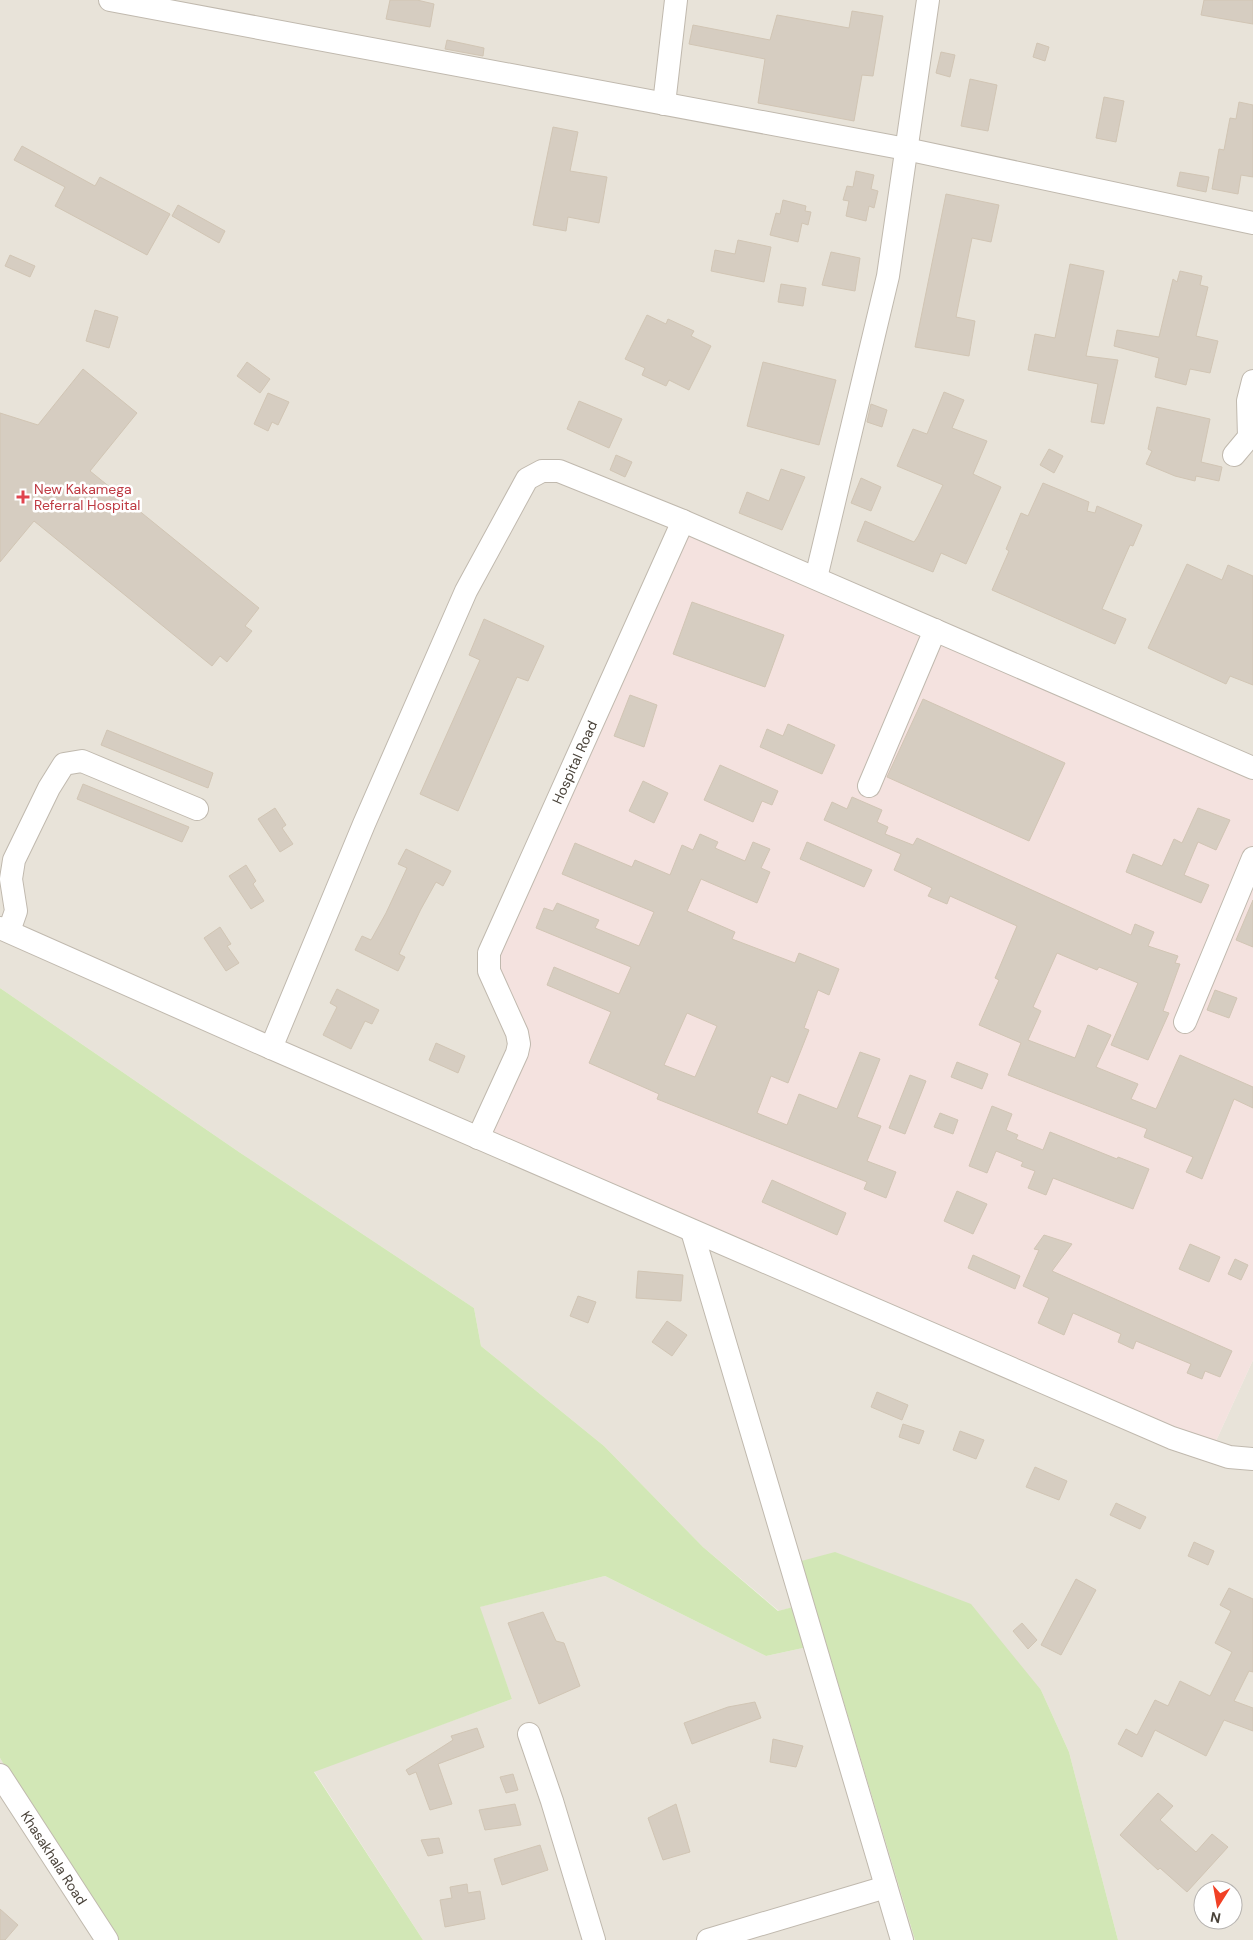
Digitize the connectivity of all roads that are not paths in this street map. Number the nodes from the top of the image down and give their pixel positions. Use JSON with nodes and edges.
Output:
{"nodes":[{"id":1,"x":110,"y":0,"type":"edge"},
{"id":2,"x":676,"y":0,"type":"edge"},
{"id":3,"x":928,"y":0,"type":"edge"},
{"id":4,"x":664,"y":104,"type":"junction"},
{"id":5,"x":906,"y":149,"type":"junction"},
{"id":6,"x":1253,"y":223,"type":"edge"},
{"id":7,"x":1253,"y":381,"type":"edge"},
{"id":8,"x":1234,"y":454,"type":"dead end"},
{"id":9,"x":683,"y":522,"type":"junction"},
{"id":10,"x":816,"y":578,"type":"junction"},
{"id":11,"x":935,"y":630,"type":"junction"},
{"id":12,"x":1253,"y":768,"type":"edge"},
{"id":13,"x":870,"y":786,"type":"dead end"},
{"id":14,"x":197,"y":809,"type":"dead end"},
{"id":15,"x":1253,"y":858,"type":"edge"},
{"id":16,"x":4,"y":929,"type":"edge"},
{"id":17,"x":1185,"y":1022,"type":"dead end"},
{"id":18,"x":271,"y":1048,"type":"junction"},
{"id":19,"x":478,"y":1138,"type":"junction"},
{"id":20,"x":692,"y":1231,"type":"junction"},
{"id":21,"x":1253,"y":1459,"type":"edge"},
{"id":22,"x":529,"y":1734,"type":"dead end"},
{"id":23,"x":0,"y":1775,"type":"edge"},
{"id":24,"x":886,"y":1887,"type":"junction"},
{"id":25,"x":107,"y":1940,"type":"edge"},
{"id":26,"x":594,"y":1940,"type":"edge"},
{"id":27,"x":708,"y":1940,"type":"edge"},
{"id":28,"x":902,"y":1940,"type":"edge"}],
"edges":[{"from":1,"to":4,"type":"street"},
{"from":2,"to":4,"type":"street"},
{"from":3,"to":5,"type":"street"},
{"from":4,"to":5,"type":"street"},
{"from":5,"to":6,"type":"street"},
{"from":5,"to":10,"type":"street"},
{"from":7,"to":8,"type":"street"},
{"from":9,"to":10,"type":"street"},
{"from":9,"to":18,"type":"street"},
{"from":9,"to":19,"type":"street","name":"Hospital Road"},
{"from":10,"to":11,"type":"street"},
{"from":11,"to":12,"type":"street"},
{"from":11,"to":13,"type":"street"},
{"from":14,"to":16,"type":"street"},
{"from":15,"to":17,"type":"street"},
{"from":16,"to":18,"type":"street"},
{"from":18,"to":19,"type":"street"},
{"from":19,"to":20,"type":"street"},
{"from":20,"to":21,"type":"street"},
{"from":20,"to":24,"type":"street"},
{"from":22,"to":26,"type":"street"},
{"from":23,"to":25,"type":"street","name":"Khasakhala Road"},
{"from":24,"to":27,"type":"street"},
{"from":24,"to":28,"type":"street"}]}
